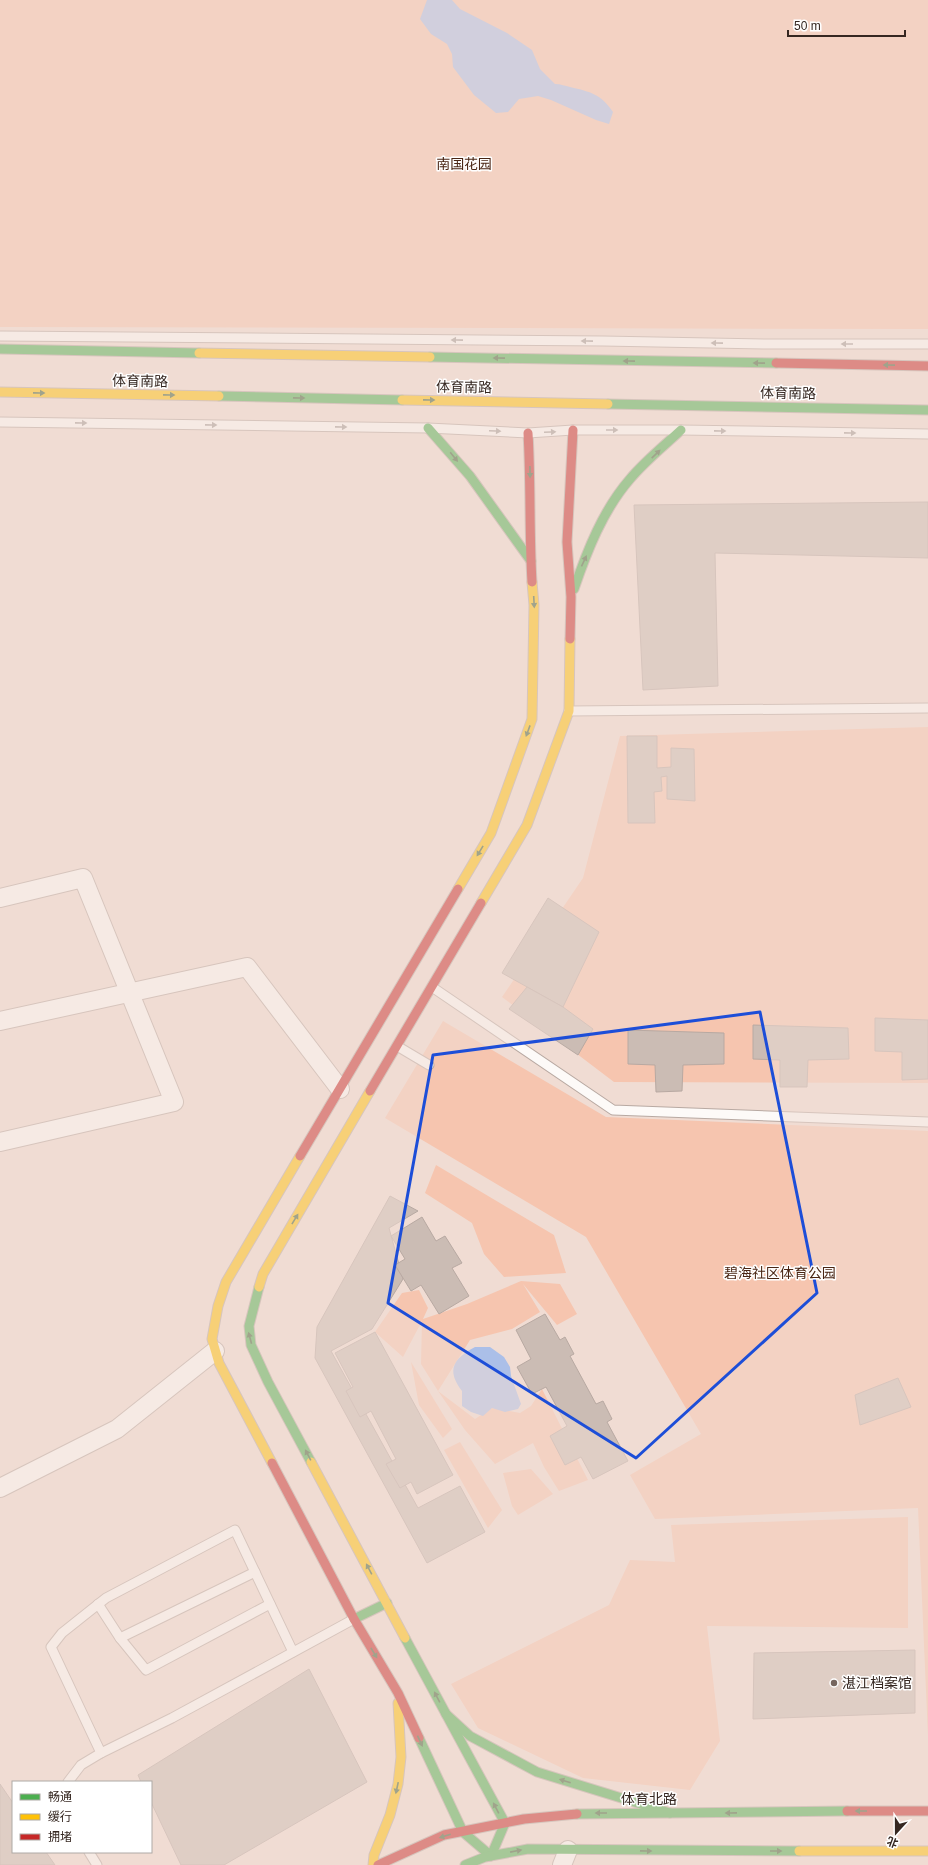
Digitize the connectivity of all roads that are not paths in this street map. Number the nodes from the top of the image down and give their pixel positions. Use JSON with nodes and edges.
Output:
{"nodes":[{"id":1,"x":0,"y":336,"type":"edge"},
{"id":2,"x":928,"y":344,"type":"edge"},
{"id":3,"x":0,"y":349,"type":"edge"},
{"id":4,"x":928,"y":366,"type":"edge"},
{"id":5,"x":0,"y":392,"type":"edge"},
{"id":6,"x":928,"y":410,"type":"edge"},
{"id":7,"x":0,"y":422,"type":"edge"},
{"id":8,"x":428,"y":428,"type":"junction"},
{"id":9,"x":573,"y":430,"type":"junction"},
{"id":10,"x":682,"y":430,"type":"junction"},
{"id":11,"x":528,"y":433,"type":"junction"},
{"id":12,"x":928,"y":434,"type":"edge"},
{"id":13,"x":531,"y":562,"type":"junction"},
{"id":14,"x":571,"y":597,"type":"junction"},
{"id":15,"x":928,"y":708,"type":"edge"},
{"id":16,"x":569,"y":711,"type":"junction"},
{"id":17,"x":0,"y":898,"type":"edge"},
{"id":18,"x":432,"y":987,"type":"junction"},
{"id":19,"x":131,"y":992,"type":"junction"},
{"id":20,"x":0,"y":1021,"type":"edge"},
{"id":21,"x":397,"y":1046,"type":"junction"},
{"id":22,"x":429,"y":1065,"type":"dead end"},
{"id":23,"x":340,"y":1089,"type":"junction"},
{"id":24,"x":928,"y":1122,"type":"edge"},
{"id":25,"x":0,"y":1142,"type":"edge"},
{"id":26,"x":215,"y":1351,"type":"junction"},
{"id":27,"x":0,"y":1488,"type":"edge"},
{"id":28,"x":255,"y":1572,"type":"junction"},
{"id":29,"x":98,"y":1604,"type":"junction"},
{"id":30,"x":270,"y":1604,"type":"junction"},
{"id":31,"x":388,"y":1604,"type":"junction"},
{"id":32,"x":354,"y":1619,"type":"junction"},
{"id":33,"x":120,"y":1638,"type":"junction"},
{"id":34,"x":293,"y":1652,"type":"junction"},
{"id":35,"x":398,"y":1694,"type":"junction"},
{"id":36,"x":446,"y":1714,"type":"junction"},
{"id":37,"x":101,"y":1753,"type":"junction"},
{"id":38,"x":69,"y":1781,"type":"edge"},
{"id":39,"x":928,"y":1811,"type":"edge"},
{"id":40,"x":670,"y":1813,"type":"junction"},
{"id":41,"x":505,"y":1823,"type":"junction"},
{"id":42,"x":463,"y":1832,"type":"junction"},
{"id":43,"x":928,"y":1851,"type":"edge"},
{"id":44,"x":90,"y":1853,"type":"edge"},
{"id":45,"x":491,"y":1856,"type":"junction"},
{"id":46,"x":565,"y":1857,"type":"edge"},
{"id":47,"x":97,"y":1865,"type":"edge"},
{"id":48,"x":373,"y":1865,"type":"edge"},
{"id":49,"x":378,"y":1865,"type":"edge"},
{"id":50,"x":466,"y":1865,"type":"edge"}],
"edges":[{"from":2,"to":1,"type":"lane","one_way":true},
{"from":4,"to":3,"type":"street","name":"体育南路","one_way":true},
{"from":5,"to":6,"type":"street","name":"体育南路","one_way":true},
{"from":7,"to":8,"type":"lane","one_way":true},
{"from":8,"to":11,"type":"lane","one_way":true},
{"from":8,"to":13,"type":"street","one_way":true},
{"from":9,"to":10,"type":"lane","one_way":true},
{"from":11,"to":9,"type":"lane","one_way":true},
{"from":9,"to":14,"type":"street"},
{"from":10,"to":12,"type":"lane","one_way":true},
{"from":14,"to":10,"type":"street","one_way":true},
{"from":11,"to":13,"type":"street","one_way":true},
{"from":13,"to":23,"type":"street","one_way":true},
{"from":14,"to":16,"type":"street"},
{"from":15,"to":16,"type":"lane"},
{"from":16,"to":18,"type":"street"},
{"from":17,"to":19,"type":"street"},
{"from":18,"to":21,"type":"street"},
{"from":18,"to":24,"type":"lane"},
{"from":19,"to":20,"type":"street"},
{"from":19,"to":23,"type":"street"},
{"from":19,"to":25,"type":"street"},
{"from":21,"to":22,"type":"lane"},
{"from":31,"to":21,"type":"street","one_way":true},
{"from":23,"to":26,"type":"street"},
{"from":26,"to":27,"type":"street"},
{"from":26,"to":32,"type":"street"},
{"from":28,"to":29,"type":"lane"},
{"from":28,"to":30,"type":"lane"},
{"from":28,"to":33,"type":"lane"},
{"from":29,"to":33,"type":"lane"},
{"from":29,"to":37,"type":"lane"},
{"from":30,"to":33,"type":"lane"},
{"from":30,"to":34,"type":"lane"},
{"from":31,"to":32,"type":"street"},
{"from":36,"to":31,"type":"street","one_way":true},
{"from":32,"to":34,"type":"lane"},
{"from":32,"to":35,"type":"street","one_way":true},
{"from":34,"to":37,"type":"lane"},
{"from":35,"to":42,"type":"street","one_way":true},
{"from":35,"to":48,"type":"street","one_way":true},
{"from":40,"to":36,"type":"street","one_way":true},
{"from":41,"to":36,"type":"street","one_way":true},
{"from":37,"to":38,"type":"lane"},
{"from":39,"to":40,"type":"street","name":"体育北路","one_way":true},
{"from":40,"to":41,"type":"street","name":"体育北路","one_way":true},
{"from":41,"to":42,"type":"street","name":"体育北路"},
{"from":41,"to":45,"type":"street"},
{"from":42,"to":45,"type":"street"},
{"from":42,"to":49,"type":"street","name":"体育北路","one_way":true},
{"from":46,"to":43,"type":"street","one_way":true},
{"from":44,"to":47,"type":"lane"},
{"from":45,"to":46,"type":"street","one_way":true},
{"from":45,"to":50,"type":"street"}]}
